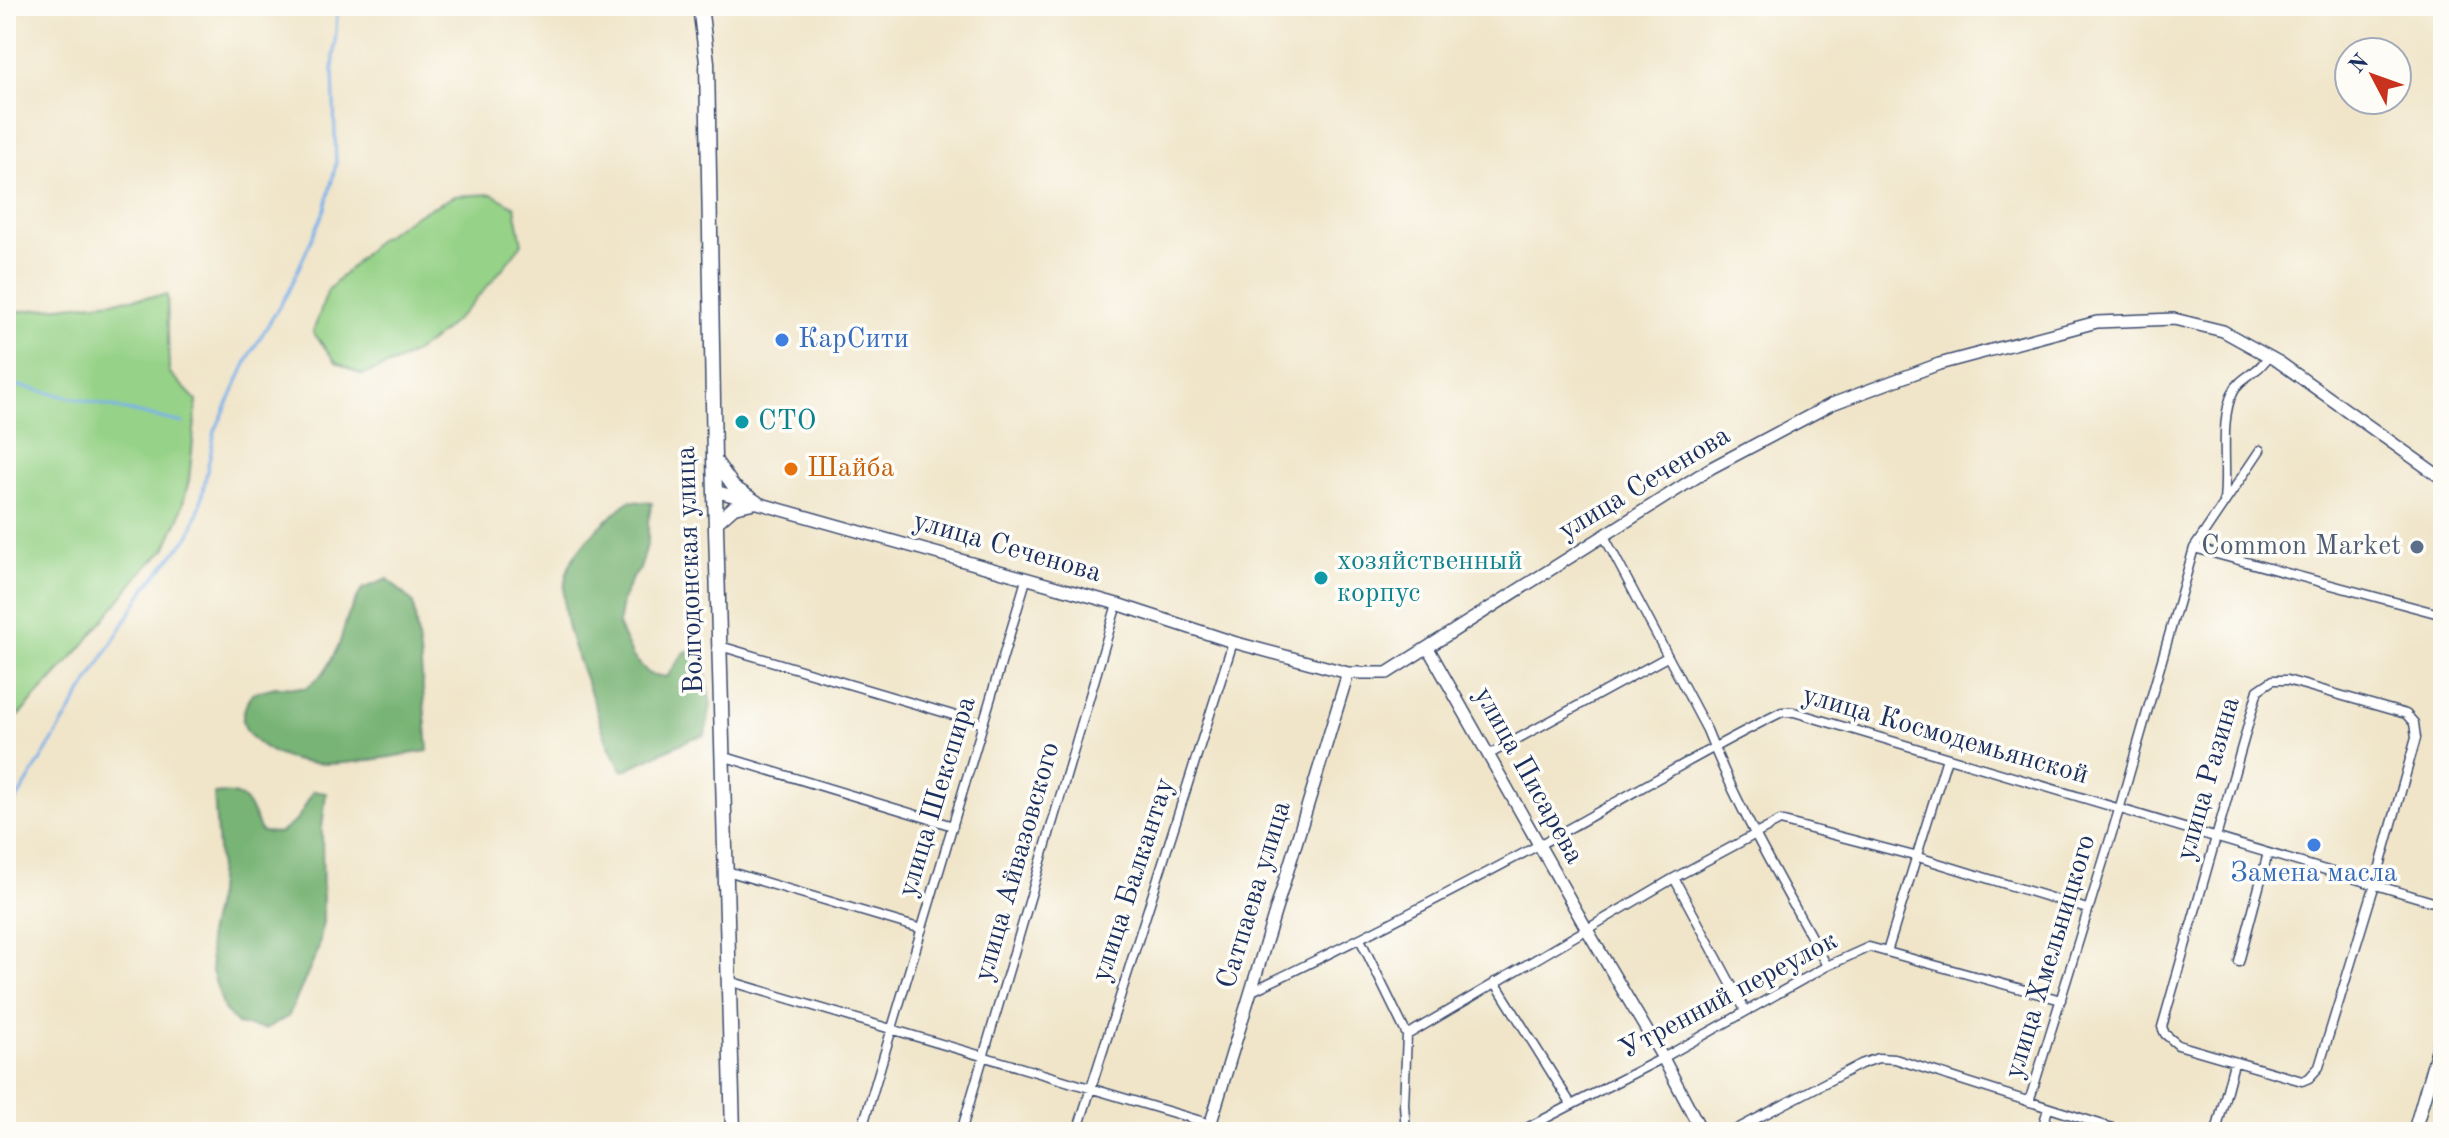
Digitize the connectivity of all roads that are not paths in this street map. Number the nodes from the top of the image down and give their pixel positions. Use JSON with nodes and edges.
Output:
{"nodes":[{"id":1,"x":700,"y":6,"type":"edge"},
{"id":2,"x":2268,"y":356,"type":"junction"},
{"id":3,"x":2260,"y":450,"type":"dead end"},
{"id":4,"x":714,"y":458,"type":"junction"},
{"id":5,"x":2443,"y":479,"type":"edge"},
{"id":6,"x":715,"y":491,"type":"junction"},
{"id":7,"x":757,"y":502,"type":"junction"},
{"id":8,"x":2224,"y":505,"type":"junction"},
{"id":9,"x":716,"y":523,"type":"junction"},
{"id":10,"x":1604,"y":536,"type":"junction"},
{"id":11,"x":2194,"y":548,"type":"junction"},
{"id":12,"x":1026,"y":580,"type":"junction"},
{"id":13,"x":1117,"y":604,"type":"junction"},
{"id":14,"x":2443,"y":615,"type":"edge"},
{"id":15,"x":1233,"y":642,"type":"junction"},
{"id":16,"x":720,"y":646,"type":"junction"},
{"id":17,"x":1428,"y":648,"type":"junction"},
{"id":18,"x":1667,"y":657,"type":"junction"},
{"id":19,"x":1348,"y":673,"type":"junction"},
{"id":20,"x":983,"y":724,"type":"junction"},
{"id":21,"x":1713,"y":746,"type":"junction"},
{"id":22,"x":1488,"y":755,"type":"junction"},
{"id":23,"x":722,"y":756,"type":"junction"},
{"id":24,"x":1947,"y":758,"type":"junction"},
{"id":25,"x":2119,"y":810,"type":"junction"},
{"id":26,"x":953,"y":826,"type":"junction"},
{"id":27,"x":1755,"y":833,"type":"junction"},
{"id":28,"x":2215,"y":838,"type":"junction"},
{"id":29,"x":1539,"y":845,"type":"junction"},
{"id":30,"x":2268,"y":853,"type":"junction"},
{"id":31,"x":1918,"y":857,"type":"junction"},
{"id":32,"x":727,"y":871,"type":"junction"},
{"id":33,"x":1674,"y":878,"type":"junction"},
{"id":34,"x":2375,"y":884,"type":"junction"},
{"id":35,"x":2443,"y":905,"type":"edge"},
{"id":36,"x":2087,"y":909,"type":"junction"},
{"id":37,"x":1586,"y":928,"type":"junction"},
{"id":38,"x":922,"y":929,"type":"junction"},
{"id":39,"x":1360,"y":939,"type":"junction"},
{"id":40,"x":1887,"y":952,"type":"junction"},
{"id":41,"x":2239,"y":962,"type":"dead end"},
{"id":42,"x":1827,"y":966,"type":"junction"},
{"id":43,"x":729,"y":981,"type":"junction"},
{"id":44,"x":1495,"y":982,"type":"junction"},
{"id":45,"x":1250,"y":992,"type":"junction"},
{"id":46,"x":2061,"y":1000,"type":"junction"},
{"id":47,"x":1745,"y":1010,"type":"junction"},
{"id":48,"x":892,"y":1028,"type":"junction"},
{"id":49,"x":2443,"y":1031,"type":"edge"},
{"id":50,"x":1407,"y":1035,"type":"junction"},
{"id":51,"x":984,"y":1055,"type":"junction"},
{"id":52,"x":1663,"y":1058,"type":"junction"},
{"id":53,"x":2234,"y":1063,"type":"junction"},
{"id":54,"x":1091,"y":1086,"type":"junction"},
{"id":55,"x":2029,"y":1102,"type":"junction"},
{"id":56,"x":1571,"y":1104,"type":"junction"},
{"id":57,"x":2048,"y":1109,"type":"junction"},
{"id":58,"x":1210,"y":1128,"type":"edge"},
{"id":59,"x":733,"y":1132,"type":"edge"},
{"id":60,"x":861,"y":1132,"type":"edge"},
{"id":61,"x":961,"y":1132,"type":"edge"},
{"id":62,"x":1077,"y":1132,"type":"edge"},
{"id":63,"x":1406,"y":1132,"type":"edge"},
{"id":64,"x":1519,"y":1132,"type":"edge"},
{"id":65,"x":1702,"y":1132,"type":"edge"},
{"id":66,"x":1731,"y":1132,"type":"edge"},
{"id":67,"x":2041,"y":1132,"type":"edge"},
{"id":68,"x":2125,"y":1132,"type":"edge"},
{"id":69,"x":2216,"y":1132,"type":"edge"},
{"id":70,"x":2414,"y":1132,"type":"edge"}],
"edges":[{"from":1,"to":4,"type":"main road","name":"Волгодонская улица"},
{"from":2,"to":5,"type":"street","name":"улица Сеченова"},
{"from":2,"to":8,"type":"street"},
{"from":2,"to":10,"type":"street","name":"улица Сеченова"},
{"from":3,"to":8,"type":"street","name":"улица Хмельницкого"},
{"from":4,"to":6,"type":"main road","name":"Волгодонская улица"},
{"from":4,"to":7,"type":"main road"},
{"from":6,"to":7,"type":"street","name":"улица Сеченова"},
{"from":6,"to":9,"type":"main road","name":"Волгодонская улица"},
{"from":7,"to":9,"type":"main road"},
{"from":7,"to":12,"type":"street","name":"улица Сеченова"},
{"from":8,"to":11,"type":"street","name":"улица Хмельницкого"},
{"from":9,"to":16,"type":"main road","name":"Волгодонская улица"},
{"from":10,"to":17,"type":"street","name":"улица Сеченова"},
{"from":10,"to":18,"type":"street"},
{"from":11,"to":14,"type":"street"},
{"from":11,"to":25,"type":"street","name":"улица Хмельницкого"},
{"from":12,"to":13,"type":"street","name":"улица Сеченова"},
{"from":12,"to":20,"type":"street","name":"улица Шекспира"},
{"from":13,"to":15,"type":"street","name":"улица Сеченова"},
{"from":13,"to":51,"type":"street","name":"улица Айвазовского"},
{"from":15,"to":19,"type":"street","name":"улица Сеченова"},
{"from":15,"to":54,"type":"street","name":"улица Балкантау"},
{"from":16,"to":20,"type":"street"},
{"from":16,"to":23,"type":"main road","name":"Волгодонская улица"},
{"from":17,"to":19,"type":"street","name":"улица Сеченова"},
{"from":17,"to":22,"type":"street","name":"улица Писарева"},
{"from":18,"to":21,"type":"street"},
{"from":18,"to":22,"type":"street"},
{"from":19,"to":45,"type":"street","name":"Сатпаева улица"},
{"from":20,"to":26,"type":"street","name":"улица Шекспира"},
{"from":21,"to":24,"type":"street","name":"улица Космодемьянской"},
{"from":21,"to":27,"type":"street"},
{"from":21,"to":29,"type":"street","name":"улица Космодемьянской"},
{"from":22,"to":29,"type":"street","name":"улица Писарева"},
{"from":23,"to":26,"type":"street"},
{"from":23,"to":32,"type":"main road","name":"Волгодонская улица"},
{"from":24,"to":25,"type":"street","name":"улица Космодемьянской"},
{"from":24,"to":31,"type":"street"},
{"from":25,"to":28,"type":"street","name":"улица Космодемьянской"},
{"from":25,"to":36,"type":"street","name":"улица Хмельницкого"},
{"from":26,"to":38,"type":"street","name":"улица Шекспира"},
{"from":27,"to":31,"type":"street"},
{"from":27,"to":33,"type":"street"},
{"from":27,"to":42,"type":"street"},
{"from":28,"to":30,"type":"street","name":"улица Космодемьянской"},
{"from":28,"to":34,"type":"street","name":"улица Разина"},
{"from":28,"to":53,"type":"street","name":"улица Разина"},
{"from":29,"to":37,"type":"street","name":"улица Писарева"},
{"from":29,"to":39,"type":"street","name":"улица Космодемьянской"},
{"from":30,"to":34,"type":"street","name":"улица Космодемьянской"},
{"from":30,"to":41,"type":"street"},
{"from":31,"to":36,"type":"street"},
{"from":31,"to":40,"type":"street"},
{"from":32,"to":38,"type":"street"},
{"from":32,"to":43,"type":"main road","name":"Волгодонская улица"},
{"from":33,"to":37,"type":"street"},
{"from":33,"to":47,"type":"street"},
{"from":34,"to":35,"type":"street","name":"улица Космодемьянской"},
{"from":34,"to":53,"type":"street","name":"улица Разина"},
{"from":36,"to":46,"type":"street","name":"улица Хмельницкого"},
{"from":37,"to":44,"type":"street"},
{"from":37,"to":52,"type":"street","name":"улица Писарева"},
{"from":38,"to":48,"type":"street","name":"улица Шекспира"},
{"from":39,"to":45,"type":"street","name":"улица Космодемьянской"},
{"from":39,"to":50,"type":"street"},
{"from":40,"to":42,"type":"street","name":"Утренний переулок"},
{"from":40,"to":46,"type":"street","name":"Утренний переулок"},
{"from":42,"to":47,"type":"street","name":"Утренний переулок"},
{"from":43,"to":48,"type":"street"},
{"from":43,"to":59,"type":"main road","name":"Волгодонская улица"},
{"from":44,"to":50,"type":"street"},
{"from":44,"to":56,"type":"street"},
{"from":45,"to":58,"type":"street","name":"Сатпаева улица"},
{"from":46,"to":55,"type":"street","name":"улица Хмельницкого"},
{"from":47,"to":52,"type":"street","name":"Утренний переулок"},
{"from":48,"to":51,"type":"street"},
{"from":48,"to":60,"type":"street","name":"улица Шекспира"},
{"from":49,"to":70,"type":"main road"},
{"from":50,"to":63,"type":"street"},
{"from":51,"to":54,"type":"street"},
{"from":51,"to":61,"type":"street","name":"улица Айвазовского"},
{"from":52,"to":56,"type":"street","name":"Утренний переулок"},
{"from":52,"to":65,"type":"street","name":"улица Писарева"},
{"from":53,"to":69,"type":"street"},
{"from":54,"to":58,"type":"street"},
{"from":54,"to":62,"type":"street","name":"улица Балкантау"},
{"from":55,"to":57,"type":"street"},
{"from":55,"to":66,"type":"street"},
{"from":56,"to":64,"type":"street","name":"Утренний переулок"},
{"from":57,"to":67,"type":"street","name":"улица Хмельницкого"},
{"from":57,"to":68,"type":"street"}]}
